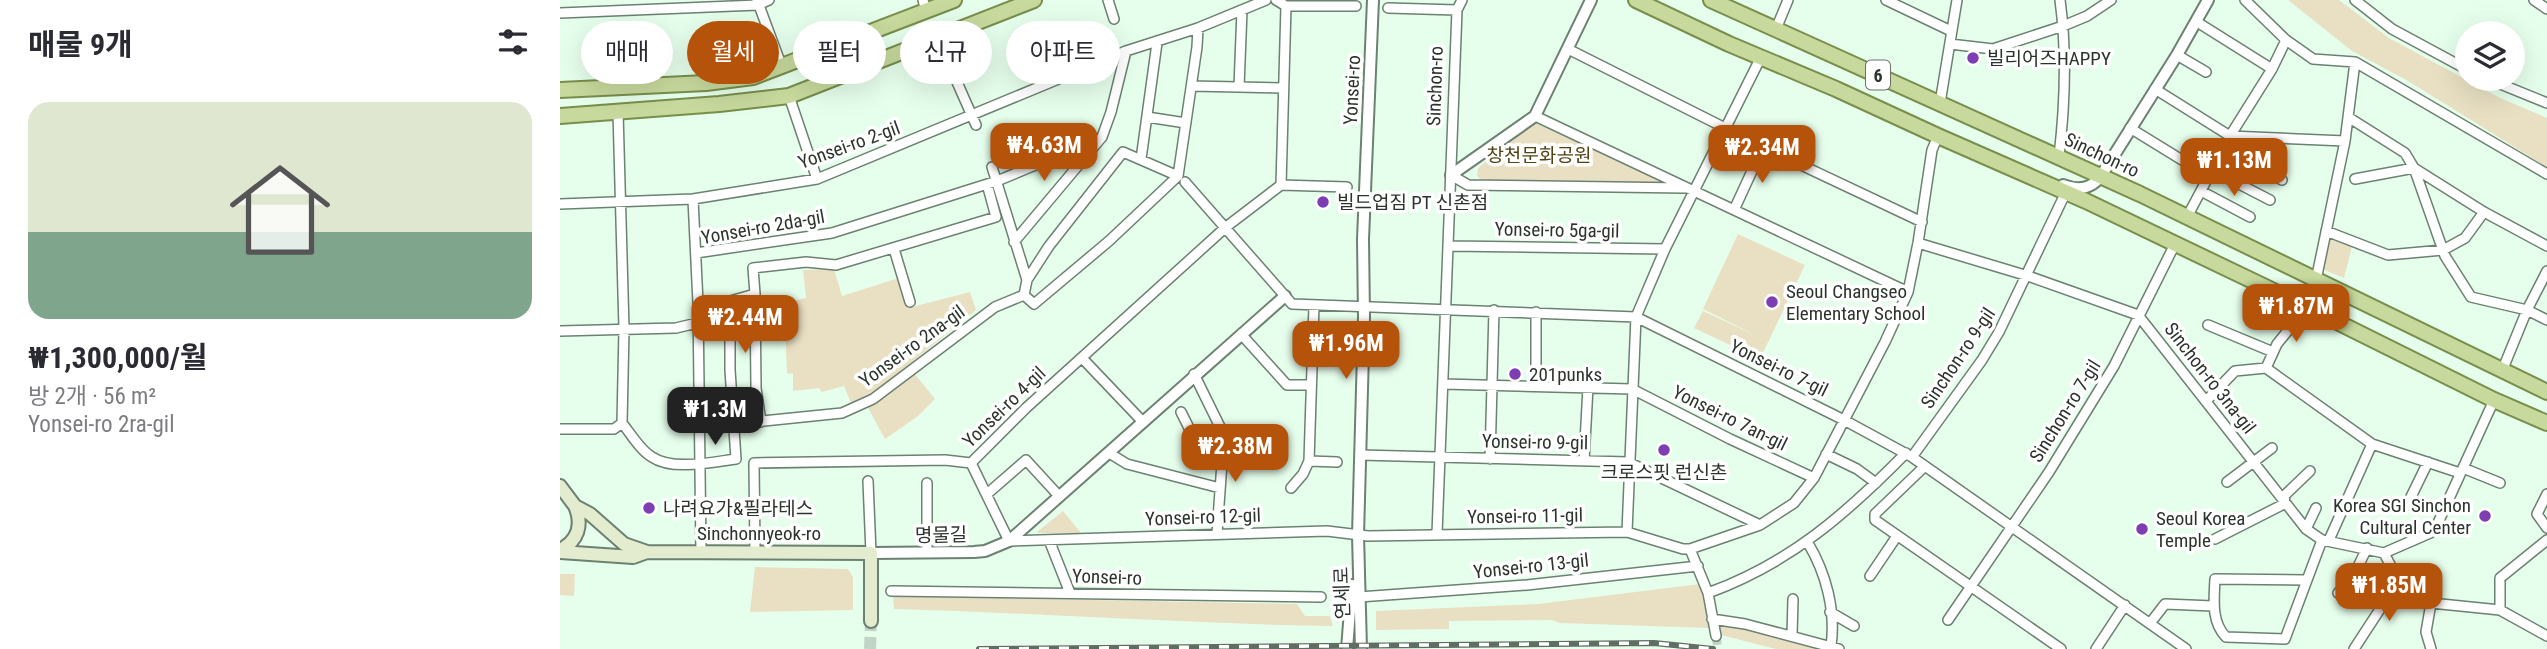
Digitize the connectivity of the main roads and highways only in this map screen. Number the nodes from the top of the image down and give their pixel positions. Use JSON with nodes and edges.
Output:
{"nodes":[{"id":1,"x":954,"y":0,"type":"edge"},
{"id":2,"x":1034,"y":0,"type":"edge"},
{"id":3,"x":1636,"y":0,"type":"edge"},
{"id":4,"x":1711,"y":0,"type":"edge"},
{"id":5,"x":925,"y":5,"type":"edge"},
{"id":6,"x":560,"y":90,"type":"edge"},
{"id":7,"x":560,"y":116,"type":"edge"},
{"id":8,"x":2547,"y":392,"type":"edge"},
{"id":9,"x":2547,"y":423,"type":"edge"},
{"id":10,"x":560,"y":486,"type":"edge"},
{"id":11,"x":560,"y":504,"type":"edge"},
{"id":12,"x":575,"y":506,"type":"junction"},
{"id":13,"x":560,"y":551,"type":"edge"},
{"id":14,"x":647,"y":552,"type":"junction"},
{"id":15,"x":871,"y":621,"type":"tunnel mouth"}],
"edges":[{"from":1,"to":5,"type":"main road"},
{"from":2,"to":7,"type":"main road"},
{"from":3,"to":9,"type":"main road","number":"6"},
{"from":4,"to":8,"type":"main road","name":"Sinchon-ro","number":"6"},
{"from":5,"to":6,"type":"main road"},
{"from":10,"to":12,"type":"main road","name":"Sinchonnyeok-ro"},
{"from":11,"to":12,"type":"main road"},
{"from":12,"to":13,"type":"main road"},
{"from":12,"to":14,"type":"main road","name":"Sinchonnyeok-ro"},
{"from":13,"to":14,"type":"main road","name":"Sinchonnyeok-ro"},
{"from":14,"to":15,"type":"main road","name":"Sinchonnyeok-ro"}]}
